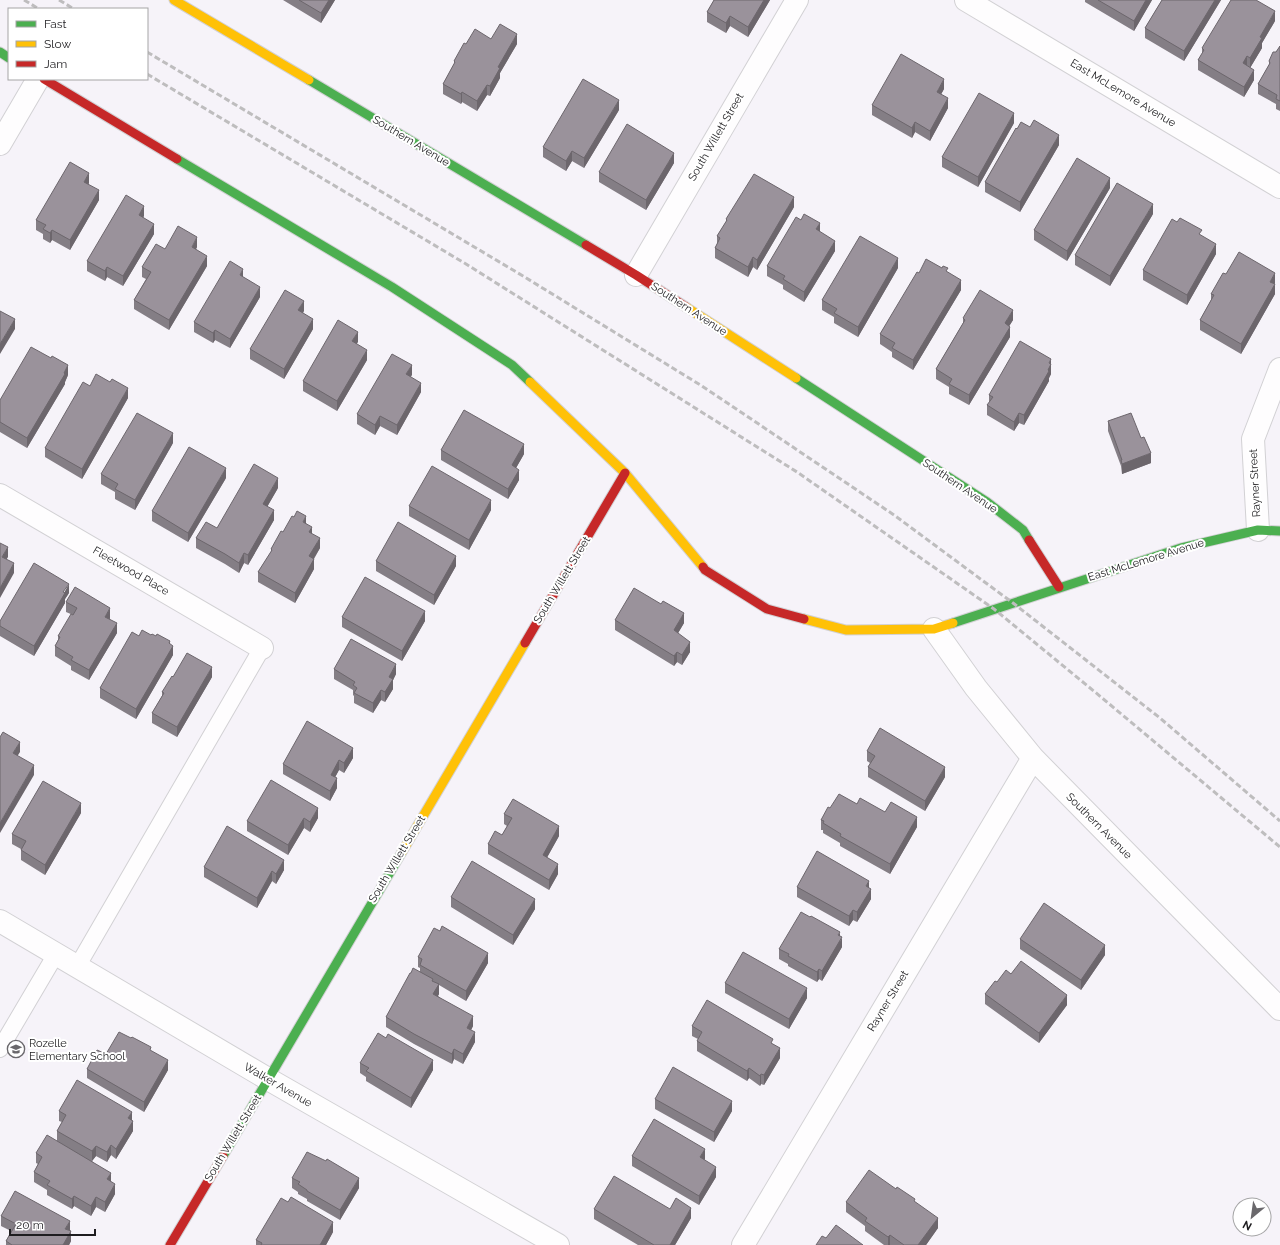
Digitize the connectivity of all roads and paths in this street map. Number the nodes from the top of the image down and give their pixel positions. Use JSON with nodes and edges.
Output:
{"nodes":[{"id":1,"x":174,"y":0,"type":"edge"},
{"id":2,"x":797,"y":0,"type":"edge"},
{"id":3,"x":966,"y":0,"type":"edge"},
{"id":4,"x":37,"y":80,"type":"edge"},
{"id":5,"x":46,"y":80,"type":"edge"},
{"id":6,"x":0,"y":144,"type":"edge"},
{"id":7,"x":1280,"y":187,"type":"edge"},
{"id":8,"x":636,"y":275,"type":"junction"},
{"id":9,"x":1280,"y":369,"type":"edge"},
{"id":10,"x":625,"y":474,"type":"junction"},
{"id":11,"x":0,"y":495,"type":"edge"},
{"id":12,"x":1258,"y":530,"type":"junction"},
{"id":13,"x":1280,"y":531,"type":"edge"},
{"id":14,"x":1059,"y":587,"type":"junction"},
{"id":15,"x":934,"y":629,"type":"junction"},
{"id":16,"x":262,"y":648,"type":"joint"},
{"id":17,"x":1033,"y":758,"type":"junction"},
{"id":18,"x":0,"y":922,"type":"edge"},
{"id":19,"x":56,"y":954,"type":"junction"},
{"id":20,"x":77,"y":966,"type":"junction"},
{"id":21,"x":1280,"y":1009,"type":"edge"},
{"id":22,"x":0,"y":1049,"type":"edge"},
{"id":23,"x":268,"y":1079,"type":"junction"},
{"id":24,"x":170,"y":1245,"type":"edge"},
{"id":25,"x":558,"y":1245,"type":"edge"},
{"id":26,"x":743,"y":1245,"type":"edge"}],
"edges":[{"from":1,"to":8,"type":"street","name":"Southern Avenue"},
{"from":2,"to":8,"type":"street","name":"South Willett Street"},
{"from":3,"to":7,"type":"street","name":"East McLemore Avenue"},
{"from":4,"to":6,"type":"street"},
{"from":5,"to":10,"type":"street"},
{"from":8,"to":14,"type":"street","name":"Southern Avenue"},
{"from":9,"to":12,"type":"street","name":"Rayner Street"},
{"from":10,"to":15,"type":"street"},
{"from":10,"to":23,"type":"street","name":"South Willett Street"},
{"from":11,"to":16,"type":"street","name":"Fleetwood Place"},
{"from":12,"to":13,"type":"street","name":"East McLemore Avenue"},
{"from":12,"to":14,"type":"street","name":"East McLemore Avenue"},
{"from":14,"to":15,"type":"street"},
{"from":15,"to":17,"type":"street","name":"Southern Avenue"},
{"from":16,"to":20,"type":"lane"},
{"from":17,"to":21,"type":"street","name":"Southern Avenue"},
{"from":17,"to":26,"type":"street","name":"Rayner Street"},
{"from":18,"to":19,"type":"street","name":"Walker Avenue"},
{"from":19,"to":20,"type":"street","name":"Walker Avenue"},
{"from":19,"to":22,"type":"lane"},
{"from":20,"to":23,"type":"street","name":"Walker Avenue"},
{"from":23,"to":24,"type":"street","name":"South Willett Street"},
{"from":23,"to":25,"type":"street","name":"Walker Avenue"}]}
